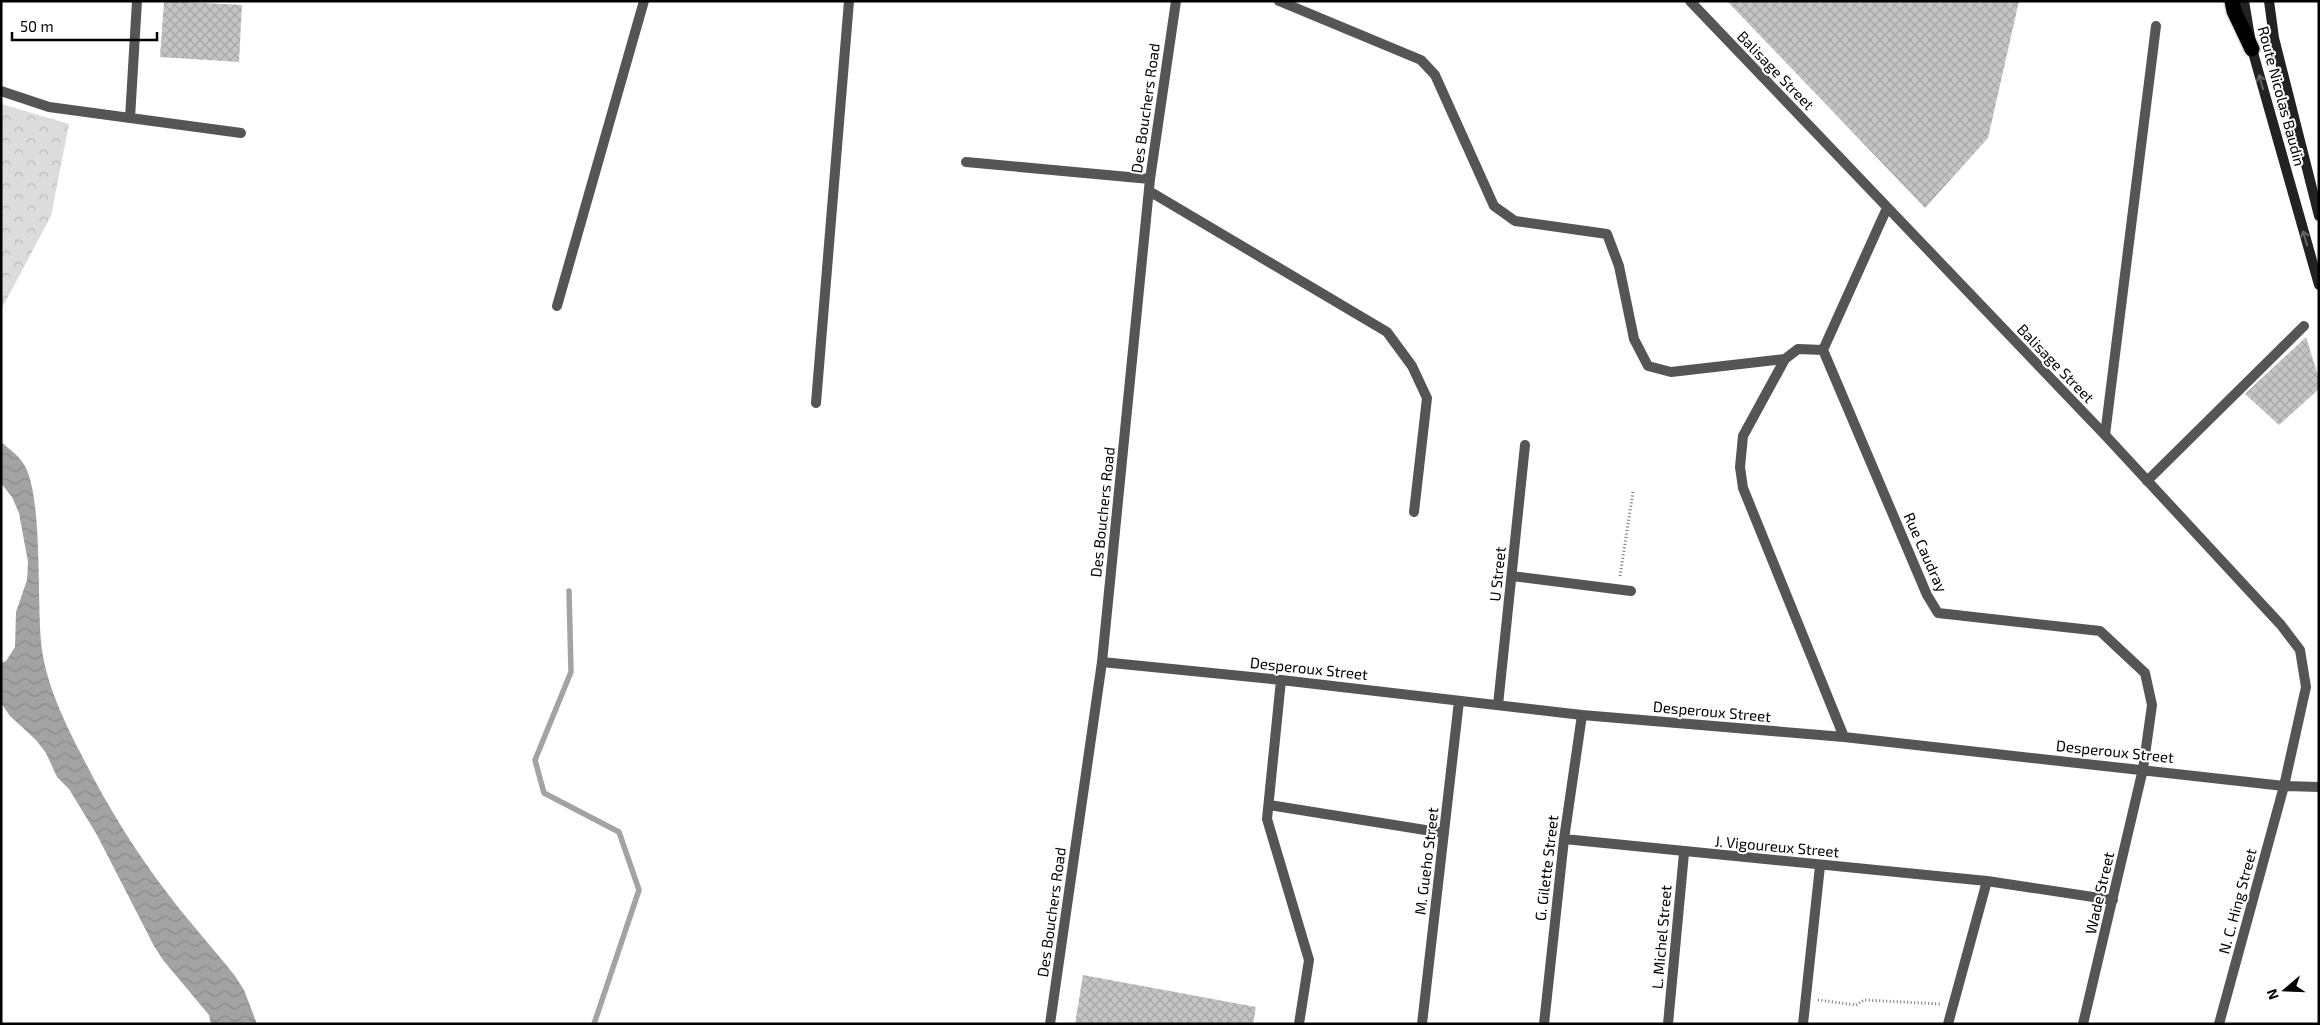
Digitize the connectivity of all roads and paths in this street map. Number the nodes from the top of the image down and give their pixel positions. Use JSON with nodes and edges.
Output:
{"nodes":[{"id":1,"x":137,"y":1,"type":"edge"},
{"id":2,"x":644,"y":1,"type":"edge"},
{"id":3,"x":849,"y":1,"type":"edge"},
{"id":4,"x":1176,"y":1,"type":"edge"},
{"id":5,"x":1279,"y":1,"type":"edge"},
{"id":6,"x":1690,"y":1,"type":"edge"},
{"id":7,"x":2232,"y":1,"type":"edge"},
{"id":8,"x":2244,"y":1,"type":"edge"},
{"id":9,"x":2270,"y":1,"type":"edge"},
{"id":10,"x":2156,"y":26,"type":"dead end"},
{"id":11,"x":2252,"y":49,"type":"junction"},
{"id":12,"x":1,"y":92,"type":"edge"},
{"id":13,"x":130,"y":118,"type":"junction"},
{"id":14,"x":241,"y":133,"type":"dead end"},
{"id":15,"x":966,"y":162,"type":"dead end"},
{"id":16,"x":1150,"y":179,"type":"junction"},
{"id":17,"x":1149,"y":191,"type":"junction"},
{"id":18,"x":1886,"y":208,"type":"junction"},
{"id":19,"x":2319,"y":216,"type":"edge"},
{"id":20,"x":2319,"y":285,"type":"edge"},
{"id":21,"x":557,"y":306,"type":"dead end"},
{"id":22,"x":2304,"y":326,"type":"dead end"},
{"id":23,"x":1823,"y":350,"type":"junction"},
{"id":24,"x":1785,"y":359,"type":"junction"},
{"id":25,"x":816,"y":403,"type":"dead end"},
{"id":26,"x":2105,"y":434,"type":"junction"},
{"id":27,"x":1526,"y":445,"type":"dead end"},
{"id":28,"x":2147,"y":481,"type":"junction"},
{"id":29,"x":1633,"y":492,"type":"dead end"},
{"id":30,"x":1414,"y":512,"type":"dead end"},
{"id":31,"x":1512,"y":576,"type":"junction"},
{"id":32,"x":1618,"y":589,"type":"junction"},
{"id":33,"x":1631,"y":591,"type":"dead end"},
{"id":34,"x":1102,"y":662,"type":"junction"},
{"id":35,"x":1281,"y":680,"type":"junction"},
{"id":36,"x":1459,"y":701,"type":"junction"},
{"id":37,"x":1498,"y":706,"type":"junction"},
{"id":38,"x":1582,"y":716,"type":"junction"},
{"id":39,"x":1844,"y":737,"type":"junction"},
{"id":40,"x":2143,"y":769,"type":"junction"},
{"id":41,"x":2284,"y":786,"type":"junction"},
{"id":42,"x":2319,"y":787,"type":"edge"},
{"id":43,"x":1269,"y":805,"type":"junction"},
{"id":44,"x":1444,"y":833,"type":"junction"},
{"id":45,"x":1564,"y":839,"type":"junction"},
{"id":46,"x":1684,"y":853,"type":"junction"},
{"id":47,"x":1820,"y":866,"type":"junction"},
{"id":48,"x":1987,"y":881,"type":"junction"},
{"id":49,"x":2113,"y":900,"type":"junction"},
{"id":50,"x":1806,"y":999,"type":"junction"},
{"id":51,"x":1953,"y":1005,"type":"junction"},
{"id":52,"x":1050,"y":1024,"type":"edge"},
{"id":53,"x":1299,"y":1024,"type":"edge"},
{"id":54,"x":1422,"y":1024,"type":"edge"},
{"id":55,"x":1544,"y":1024,"type":"edge"},
{"id":56,"x":1668,"y":1024,"type":"edge"},
{"id":57,"x":1803,"y":1024,"type":"edge"},
{"id":58,"x":1948,"y":1024,"type":"edge"},
{"id":59,"x":2082,"y":1024,"type":"edge"},
{"id":60,"x":2219,"y":1024,"type":"edge"}],
"edges":[{"from":1,"to":13,"type":"street"},
{"from":2,"to":21,"type":"street"},
{"from":3,"to":25,"type":"street"},
{"from":4,"to":16,"type":"street","name":"Des Bouchers Road"},
{"from":5,"to":24,"type":"street"},
{"from":6,"to":18,"type":"street","name":"Balisage Street"},
{"from":7,"to":11,"type":"highway"},
{"from":8,"to":11,"type":"main road","name":"Route Nicolas Baudin"},
{"from":9,"to":19,"type":"main road","name":"Route Nicolas Baudin"},
{"from":10,"to":26,"type":"street"},
{"from":20,"to":11,"type":"main road","name":"Route Nicolas Baudin","one_way":true},
{"from":12,"to":13,"type":"street"},
{"from":13,"to":14,"type":"street"},
{"from":15,"to":16,"type":"street"},
{"from":16,"to":17,"type":"street","name":"Des Bouchers Road"},
{"from":17,"to":30,"type":"street"},
{"from":17,"to":34,"type":"street","name":"Des Bouchers Road"},
{"from":18,"to":23,"type":"street"},
{"from":18,"to":26,"type":"street","name":"Balisage Street"},
{"from":22,"to":28,"type":"street"},
{"from":23,"to":24,"type":"street"},
{"from":23,"to":40,"type":"street","name":"Rue Caudray"},
{"from":24,"to":39,"type":"street"},
{"from":26,"to":28,"type":"street","name":"Balisage Street"},
{"from":27,"to":31,"type":"street","name":"U Street"},
{"from":28,"to":41,"type":"street","name":"Balisage Street"},
{"from":29,"to":32,"type":"path"},
{"from":31,"to":32,"type":"street"},
{"from":31,"to":37,"type":"street","name":"U Street"},
{"from":32,"to":33,"type":"street"},
{"from":34,"to":35,"type":"street","name":"Desperoux Street"},
{"from":34,"to":52,"type":"street","name":"Des Bouchers Road"},
{"from":35,"to":36,"type":"street","name":"Desperoux Street"},
{"from":35,"to":43,"type":"street"},
{"from":36,"to":37,"type":"street","name":"Desperoux Street"},
{"from":36,"to":44,"type":"street","name":"M. Gueho Street"},
{"from":37,"to":38,"type":"street","name":"Desperoux Street"},
{"from":38,"to":39,"type":"street","name":"Desperoux Street"},
{"from":38,"to":45,"type":"street","name":"G. Gilette Street"},
{"from":39,"to":40,"type":"street","name":"Desperoux Street"},
{"from":40,"to":41,"type":"street","name":"Desperoux Street"},
{"from":40,"to":49,"type":"street","name":"Wade Street"},
{"from":41,"to":42,"type":"street","name":"Desperoux Street"},
{"from":41,"to":60,"type":"street","name":"N. C. Hing Street"},
{"from":43,"to":44,"type":"street"},
{"from":43,"to":53,"type":"street"},
{"from":44,"to":54,"type":"street","name":"M. Gueho Street"},
{"from":45,"to":46,"type":"street","name":"J. Vigoureux Street"},
{"from":45,"to":55,"type":"street","name":"G. Gilette Street"},
{"from":46,"to":47,"type":"street","name":"J. Vigoureux Street"},
{"from":46,"to":56,"type":"street","name":"L. Michel Street"},
{"from":47,"to":48,"type":"street","name":"J. Vigoureux Street"},
{"from":47,"to":50,"type":"street"},
{"from":48,"to":49,"type":"street","name":"J. Vigoureux Street"},
{"from":48,"to":51,"type":"street"},
{"from":49,"to":59,"type":"street","name":"Wade Street"},
{"from":50,"to":51,"type":"path"},
{"from":50,"to":57,"type":"street"},
{"from":51,"to":58,"type":"street"}]}
